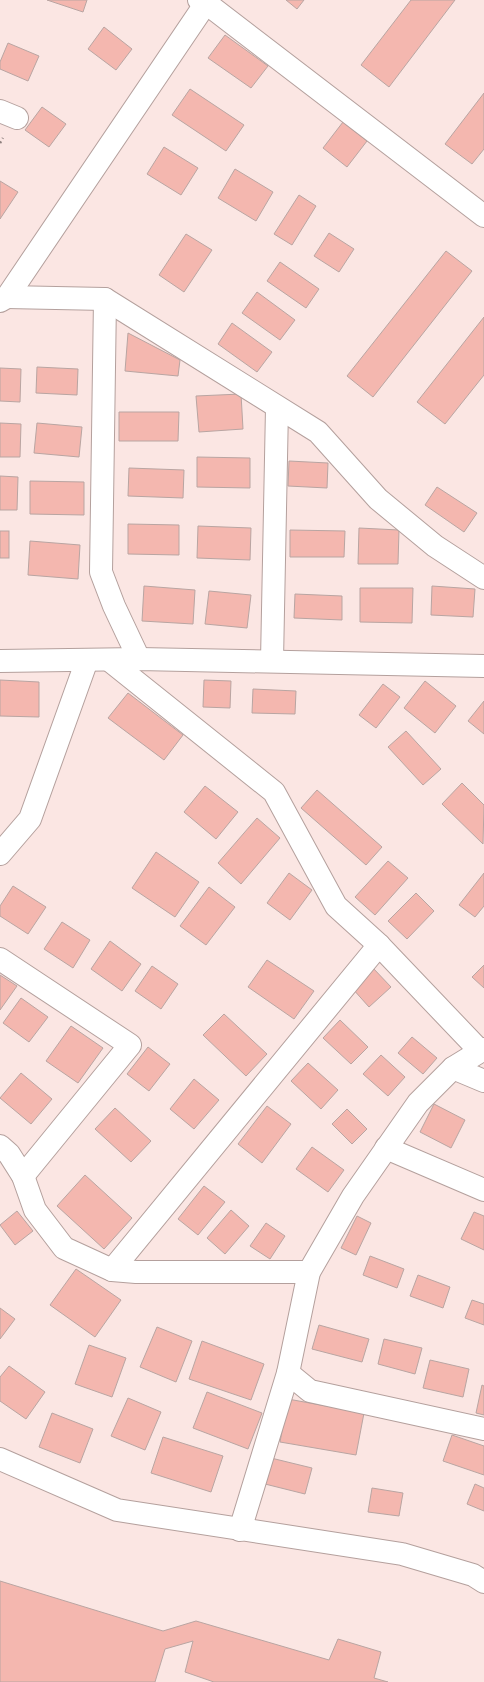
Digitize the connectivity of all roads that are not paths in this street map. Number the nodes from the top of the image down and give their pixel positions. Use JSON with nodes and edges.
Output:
{"nodes":[{"id":1,"x":204,"y":1,"type":"edge"},
{"id":2,"x":484,"y":216,"type":"edge"},
{"id":3,"x":4,"y":299,"type":"edge"},
{"id":4,"x":105,"y":299,"type":"junction"},
{"id":5,"x":277,"y":408,"type":"junction"},
{"id":6,"x":484,"y":578,"type":"edge"},
{"id":7,"x":139,"y":659,"type":"junction"},
{"id":8,"x":87,"y":660,"type":"junction"},
{"id":9,"x":109,"y":660,"type":"junction"},
{"id":10,"x":0,"y":661,"type":"edge"},
{"id":11,"x":272,"y":661,"type":"junction"},
{"id":12,"x":482,"y":664,"type":"edge"},
{"id":13,"x":0,"y":854,"type":"edge"},
{"id":14,"x":379,"y":945,"type":"junction"},
{"id":15,"x":0,"y":959,"type":"edge"},
{"id":16,"x":482,"y":1050,"type":"edge"},
{"id":17,"x":453,"y":1068,"type":"junction"},
{"id":18,"x":484,"y":1081,"type":"edge"},
{"id":19,"x":0,"y":1146,"type":"edge"},
{"id":20,"x":386,"y":1148,"type":"junction"},
{"id":21,"x":23,"y":1176,"type":"junction"},
{"id":22,"x":484,"y":1190,"type":"edge"},
{"id":23,"x":112,"y":1270,"type":"junction"},
{"id":24,"x":309,"y":1272,"type":"junction"},
{"id":25,"x":288,"y":1373,"type":"junction"},
{"id":26,"x":484,"y":1429,"type":"edge"},
{"id":27,"x":0,"y":1459,"type":"edge"},
{"id":28,"x":240,"y":1530,"type":"junction"},
{"id":29,"x":484,"y":1582,"type":"edge"}],
"edges":[{"from":1,"to":2,"type":"street"},
{"from":1,"to":3,"type":"street"},
{"from":3,"to":4,"type":"street"},
{"from":4,"to":5,"type":"street"},
{"from":4,"to":7,"type":"street"},
{"from":5,"to":6,"type":"street"},
{"from":5,"to":11,"type":"street"},
{"from":7,"to":9,"type":"street"},
{"from":7,"to":11,"type":"street"},
{"from":8,"to":9,"type":"street"},
{"from":8,"to":10,"type":"street"},
{"from":8,"to":13,"type":"street"},
{"from":9,"to":14,"type":"street"},
{"from":11,"to":12,"type":"street"},
{"from":14,"to":16,"type":"street"},
{"from":14,"to":23,"type":"street"},
{"from":15,"to":21,"type":"street"},
{"from":16,"to":17,"type":"street"},
{"from":17,"to":18,"type":"street"},
{"from":17,"to":20,"type":"street"},
{"from":19,"to":21,"type":"street"},
{"from":20,"to":22,"type":"street"},
{"from":20,"to":24,"type":"street"},
{"from":21,"to":23,"type":"street"},
{"from":23,"to":24,"type":"street"},
{"from":24,"to":25,"type":"street"},
{"from":25,"to":26,"type":"street"},
{"from":25,"to":28,"type":"street"},
{"from":27,"to":28,"type":"street"},
{"from":28,"to":29,"type":"street"}]}
